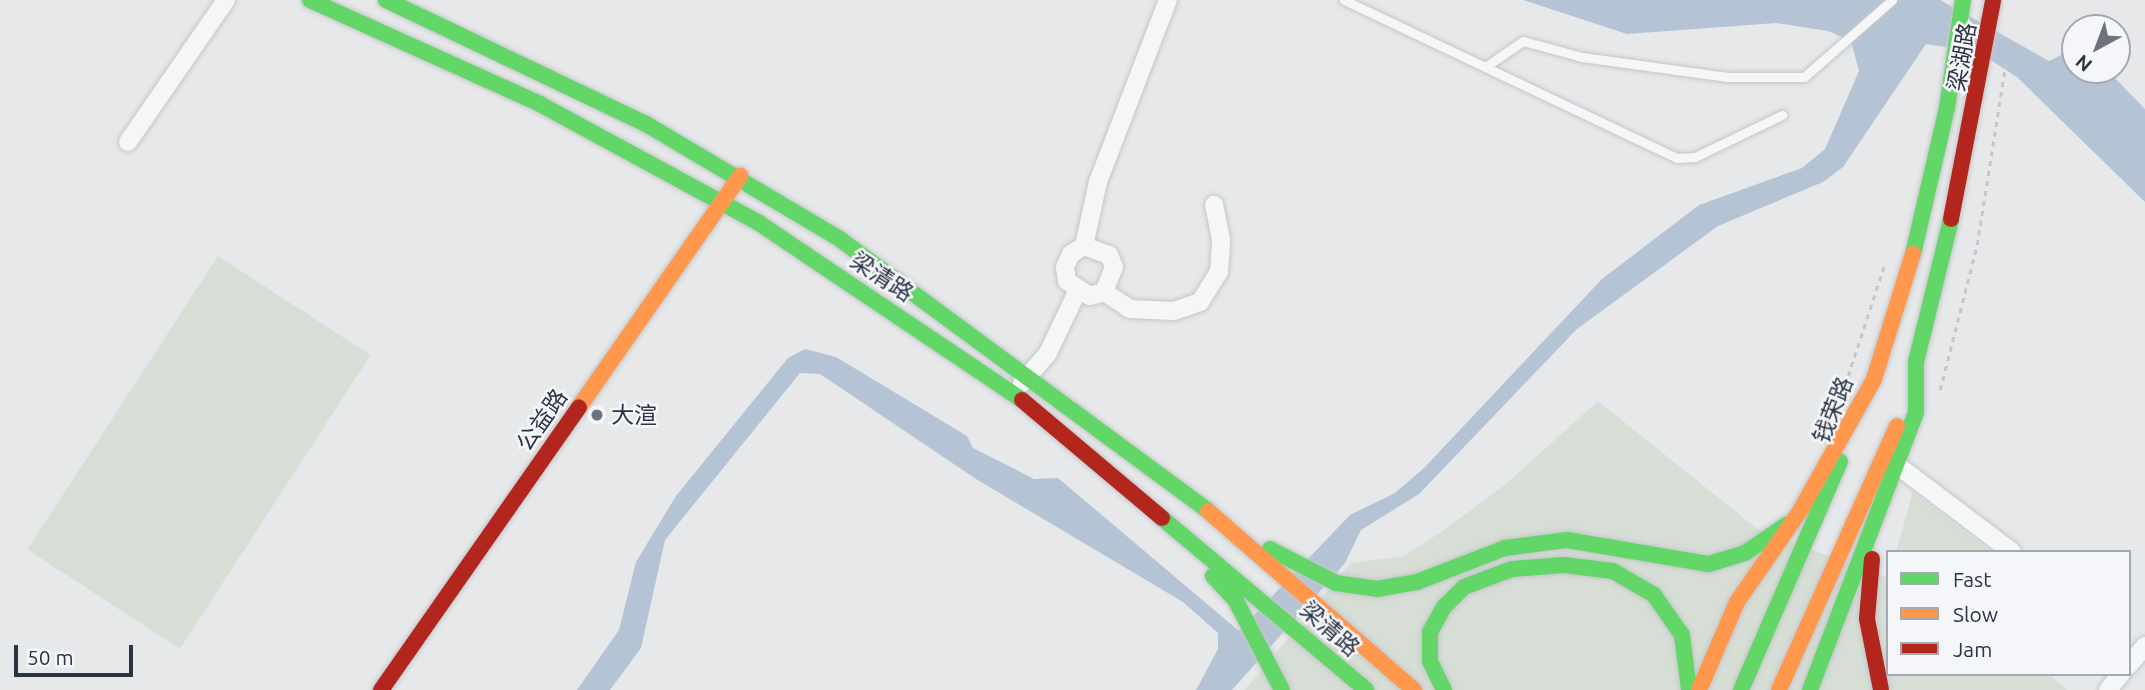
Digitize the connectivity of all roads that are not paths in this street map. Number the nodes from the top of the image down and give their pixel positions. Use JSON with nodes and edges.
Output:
{"nodes":[{"id":1,"x":226,"y":0,"type":"edge"},
{"id":2,"x":310,"y":0,"type":"edge"},
{"id":3,"x":386,"y":0,"type":"edge"},
{"id":4,"x":1168,"y":0,"type":"edge"},
{"id":5,"x":1344,"y":0,"type":"edge"},
{"id":6,"x":1892,"y":0,"type":"edge"},
{"id":7,"x":1963,"y":0,"type":"edge"},
{"id":8,"x":1993,"y":0,"type":"edge"},
{"id":9,"x":340,"y":6,"type":"edge"},
{"id":10,"x":1485,"y":67,"type":"junction"},
{"id":11,"x":1782,"y":115,"type":"dead end"},
{"id":12,"x":128,"y":142,"type":"dead end"},
{"id":13,"x":740,"y":176,"type":"junction"},
{"id":14,"x":722,"y":201,"type":"junction"},
{"id":15,"x":1214,"y":205,"type":"dead end"},
{"id":16,"x":1084,"y":246,"type":"junction"},
{"id":17,"x":1077,"y":292,"type":"junction"},
{"id":18,"x":1104,"y":292,"type":"junction"},
{"id":19,"x":1916,"y":362,"type":"junction"},
{"id":20,"x":1030,"y":373,"type":"junction"},
{"id":21,"x":1014,"y":394,"type":"junction"},
{"id":22,"x":1863,"y":404,"type":"junction"},
{"id":23,"x":1897,"y":465,"type":"junction"},
{"id":24,"x":1188,"y":494,"type":"junction"},
{"id":25,"x":1142,"y":497,"type":"junction"},
{"id":26,"x":1885,"y":497,"type":"junction"},
{"id":27,"x":1800,"y":511,"type":"junction"},
{"id":28,"x":2009,"y":550,"type":"edge"},
{"id":29,"x":2119,"y":676,"type":"edge"},
{"id":30,"x":381,"y":690,"type":"edge"},
{"id":31,"x":1282,"y":690,"type":"edge"},
{"id":32,"x":1366,"y":690,"type":"edge"},
{"id":33,"x":1414,"y":690,"type":"edge"},
{"id":34,"x":1444,"y":690,"type":"edge"},
{"id":35,"x":1689,"y":690,"type":"edge"},
{"id":36,"x":1699,"y":690,"type":"edge"},
{"id":37,"x":1741,"y":690,"type":"edge"},
{"id":38,"x":1779,"y":690,"type":"edge"},
{"id":39,"x":1810,"y":690,"type":"edge"},
{"id":40,"x":1881,"y":690,"type":"edge"},
{"id":41,"x":2108,"y":690,"type":"edge"}],
"edges":[{"from":1,"to":12,"type":"street"},
{"from":2,"to":9,"type":"main road","name":"梁清路"},
{"from":3,"to":13,"type":"main road","name":"梁清路"},
{"from":4,"to":16,"type":"street"},
{"from":5,"to":10,"type":"lane"},
{"from":6,"to":10,"type":"lane"},
{"from":7,"to":22,"type":"main road"},
{"from":8,"to":19,"type":"main road","name":"梁湖路"},
{"from":9,"to":14,"type":"main road","name":"梁清路"},
{"from":10,"to":11,"type":"lane"},
{"from":13,"to":14,"type":"main road","name":"公益路"},
{"from":13,"to":20,"type":"main road","name":"梁清路"},
{"from":14,"to":21,"type":"main road","name":"梁清路"},
{"from":14,"to":30,"type":"main road","name":"公益路"},
{"from":15,"to":18,"type":"street"},
{"from":16,"to":17,"type":"street"},
{"from":16,"to":18,"type":"street"},
{"from":17,"to":18,"type":"street"},
{"from":17,"to":20,"type":"street"},
{"from":19,"to":23,"type":"main road"},
{"from":19,"to":38,"type":"main road"},
{"from":20,"to":21,"type":"street"},
{"from":20,"to":24,"type":"main road","name":"梁清路"},
{"from":21,"to":25,"type":"main road","name":"梁清路"},
{"from":22,"to":27,"type":"main road"},
{"from":22,"to":37,"type":"main road"},
{"from":23,"to":26,"type":"main road"},
{"from":23,"to":28,"type":"street"},
{"from":24,"to":27,"type":"main road"},
{"from":24,"to":33,"type":"main road","name":"梁清路"},
{"from":25,"to":31,"type":"main road"},
{"from":25,"to":32,"type":"main road","name":"梁清路"},
{"from":26,"to":39,"type":"main road"},
{"from":26,"to":40,"type":"main road"},
{"from":27,"to":36,"type":"main road"},
{"from":29,"to":41,"type":"street"},
{"from":34,"to":35,"type":"main road"}]}
